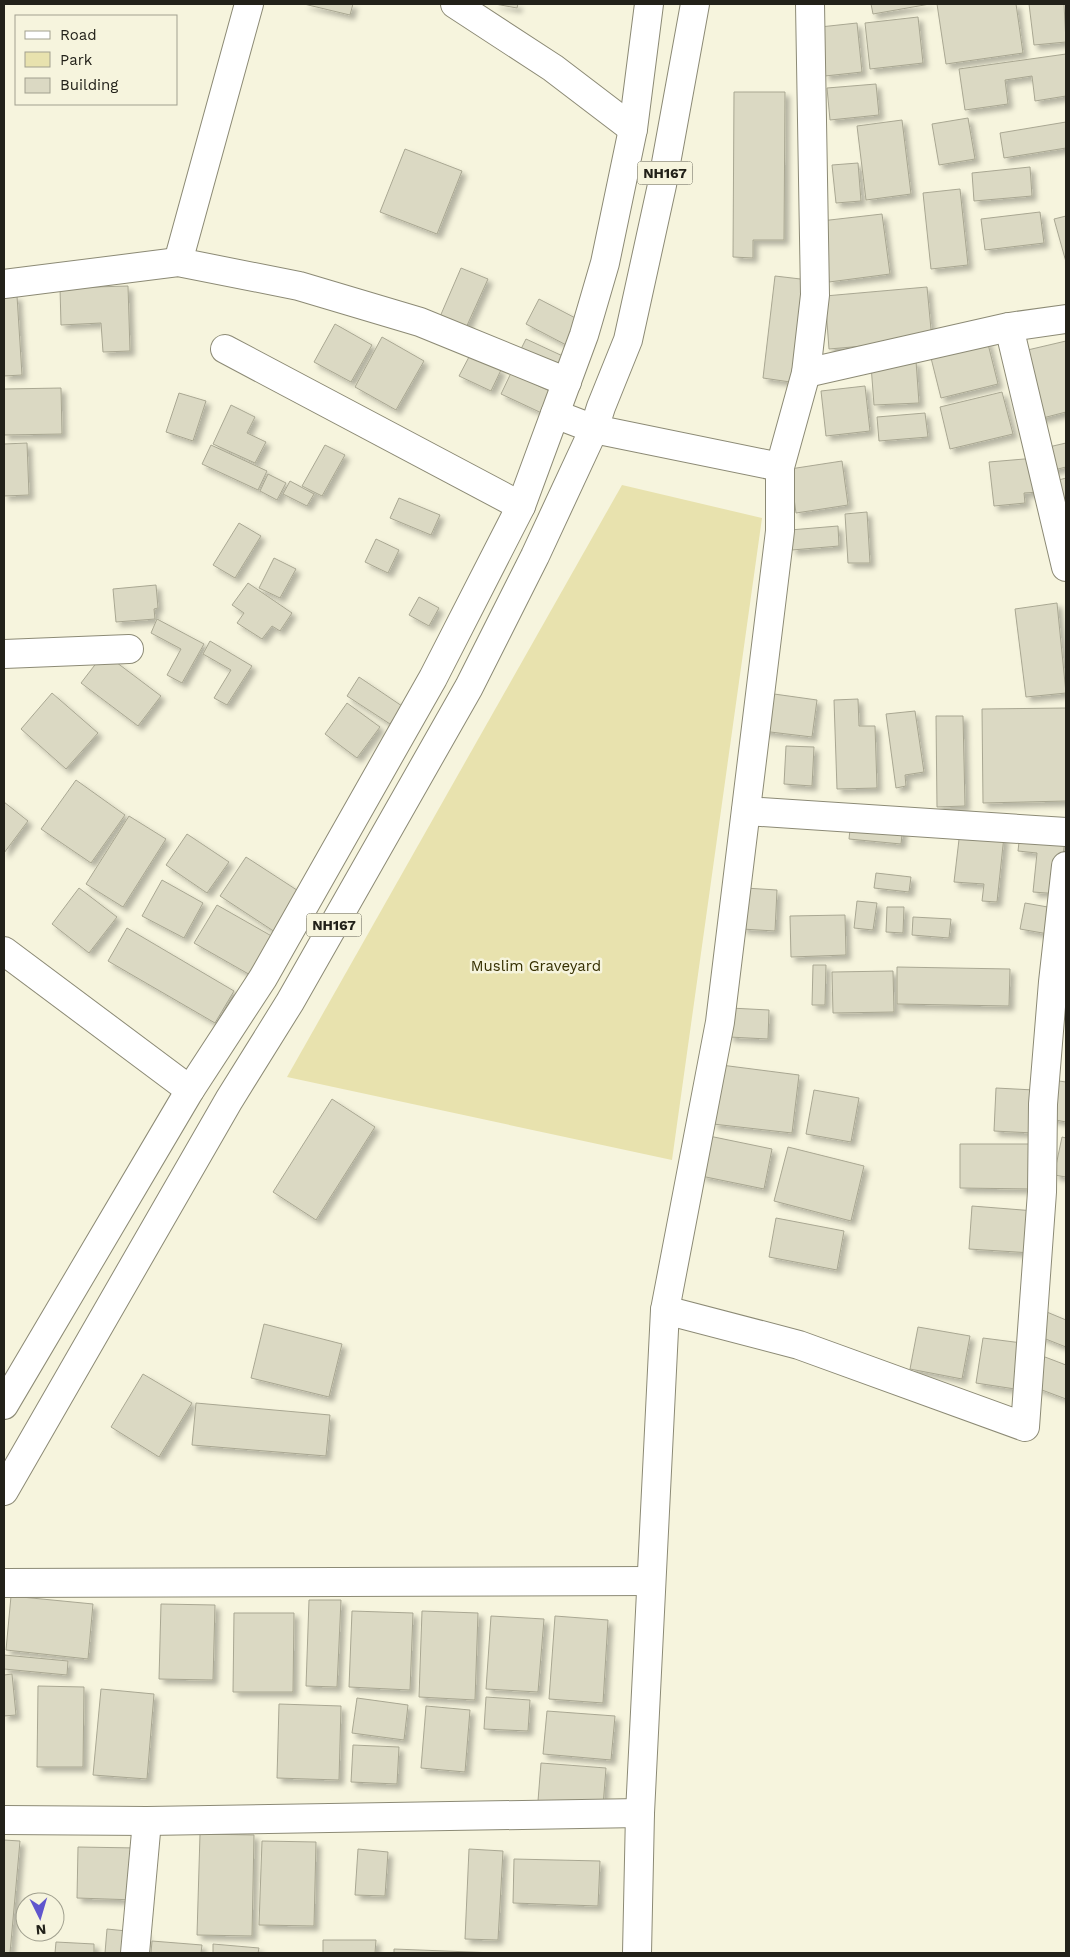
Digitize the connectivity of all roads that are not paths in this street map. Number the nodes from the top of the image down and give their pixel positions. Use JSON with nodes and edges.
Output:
{"nodes":[{"id":1,"x":249,"y":4,"type":"edge"},
{"id":2,"x":454,"y":4,"type":"edge"},
{"id":3,"x":649,"y":4,"type":"edge"},
{"id":4,"x":695,"y":4,"type":"edge"},
{"id":5,"x":810,"y":4,"type":"edge"},
{"id":6,"x":633,"y":128,"type":"junction"},
{"id":7,"x":178,"y":262,"type":"junction"},
{"id":8,"x":4,"y":284,"type":"edge"},
{"id":9,"x":1066,"y":319,"type":"edge"},
{"id":10,"x":1010,"y":327,"type":"junction"},
{"id":11,"x":225,"y":350,"type":"dead end"},
{"id":12,"x":806,"y":374,"type":"junction"},
{"id":13,"x":567,"y":382,"type":"junction"},
{"id":14,"x":555,"y":414,"type":"junction"},
{"id":15,"x":594,"y":429,"type":"junction"},
{"id":16,"x":780,"y":467,"type":"junction"},
{"id":17,"x":521,"y":506,"type":"junction"},
{"id":18,"x":1066,"y":567,"type":"edge"},
{"id":19,"x":129,"y":649,"type":"dead end"},
{"id":20,"x":4,"y":654,"type":"edge"},
{"id":21,"x":746,"y":811,"type":"junction"},
{"id":22,"x":1066,"y":832,"type":"edge"},
{"id":23,"x":1066,"y":866,"type":"edge"},
{"id":24,"x":4,"y":951,"type":"edge"},
{"id":25,"x":190,"y":1090,"type":"junction"},
{"id":26,"x":665,"y":1310,"type":"junction"},
{"id":27,"x":4,"y":1405,"type":"edge"},
{"id":28,"x":4,"y":1491,"type":"edge"},
{"id":29,"x":651,"y":1582,"type":"junction"},
{"id":30,"x":4,"y":1583,"type":"edge"},
{"id":31,"x":640,"y":1814,"type":"junction"},
{"id":32,"x":4,"y":1820,"type":"edge"},
{"id":33,"x":147,"y":1822,"type":"junction"},
{"id":34,"x":135,"y":1953,"type":"edge"},
{"id":35,"x":637,"y":1953,"type":"edge"}],
"edges":[{"from":1,"to":7,"type":"main road"},
{"from":2,"to":6,"type":"main road"},
{"from":3,"to":6,"type":"main road","number":"NH167"},
{"from":4,"to":15,"type":"main road","number":"NH167"},
{"from":5,"to":12,"type":"main road"},
{"from":6,"to":13,"type":"main road","number":"NH167"},
{"from":7,"to":8,"type":"main road"},
{"from":7,"to":13,"type":"main road"},
{"from":9,"to":10,"type":"main road"},
{"from":10,"to":12,"type":"main road"},
{"from":10,"to":18,"type":"main road"},
{"from":11,"to":17,"type":"main road"},
{"from":12,"to":16,"type":"main road"},
{"from":13,"to":14,"type":"main road","number":"NH167"},
{"from":14,"to":15,"type":"main road"},
{"from":14,"to":17,"type":"main road","number":"NH167"},
{"from":15,"to":16,"type":"main road"},
{"from":15,"to":28,"type":"main road","number":"NH167"},
{"from":16,"to":21,"type":"main road"},
{"from":17,"to":25,"type":"main road","number":"NH167"},
{"from":19,"to":20,"type":"main road"},
{"from":21,"to":22,"type":"main road"},
{"from":21,"to":26,"type":"main road"},
{"from":23,"to":26,"type":"main road"},
{"from":24,"to":25,"type":"main road"},
{"from":25,"to":27,"type":"main road","number":"NH167"},
{"from":26,"to":29,"type":"main road"},
{"from":29,"to":30,"type":"main road"},
{"from":29,"to":31,"type":"main road"},
{"from":31,"to":33,"type":"main road"},
{"from":31,"to":35,"type":"main road"},
{"from":32,"to":33,"type":"main road"},
{"from":33,"to":34,"type":"main road"}]}
